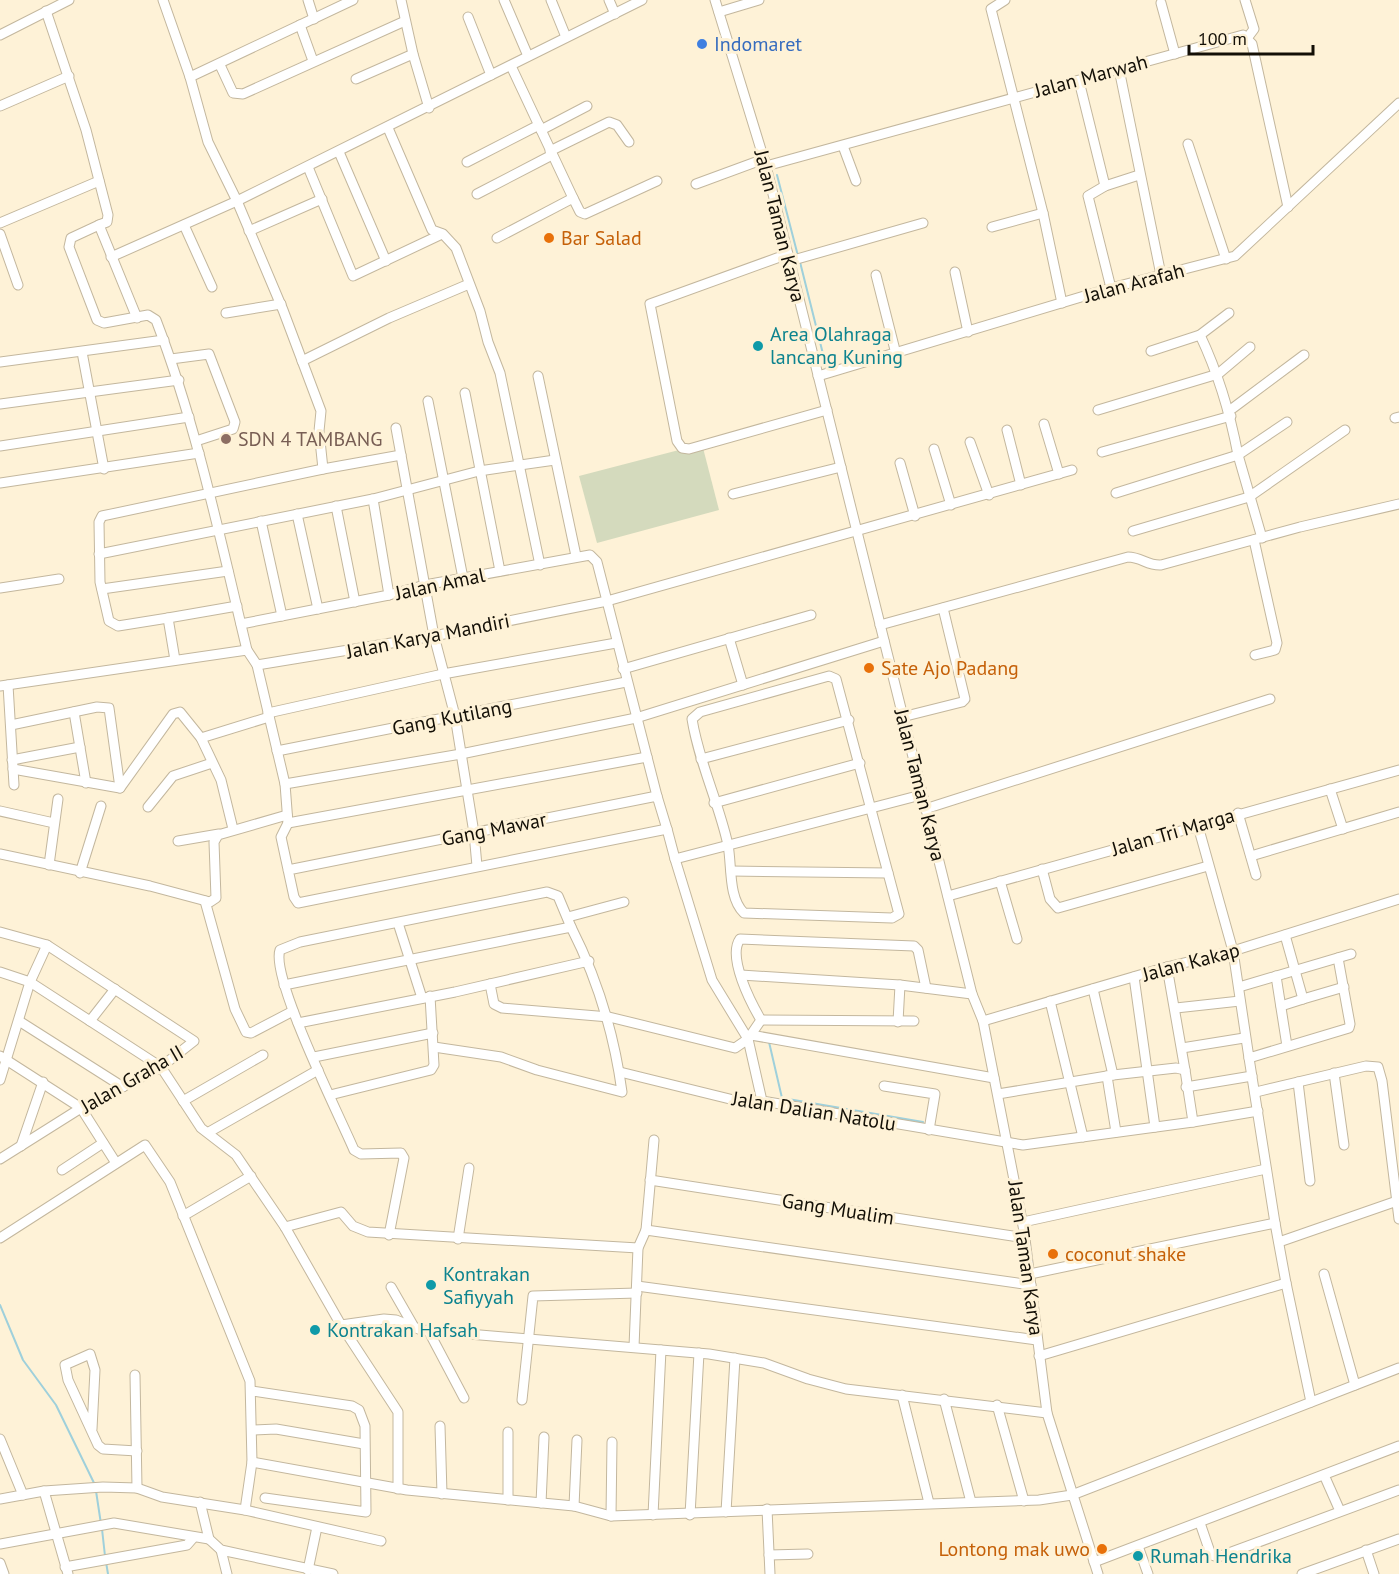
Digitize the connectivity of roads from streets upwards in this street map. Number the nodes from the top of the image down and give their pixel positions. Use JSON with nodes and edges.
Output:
{"nodes":[{"id":1,"x":69,"y":0,"type":"edge"},
{"id":2,"x":163,"y":0,"type":"edge"},
{"id":3,"x":308,"y":0,"type":"edge"},
{"id":4,"x":353,"y":0,"type":"edge"},
{"id":5,"x":401,"y":0,"type":"edge"},
{"id":6,"x":504,"y":0,"type":"edge"},
{"id":7,"x":551,"y":0,"type":"edge"},
{"id":8,"x":609,"y":0,"type":"edge"},
{"id":9,"x":642,"y":0,"type":"edge"},
{"id":10,"x":715,"y":0,"type":"edge"},
{"id":11,"x":759,"y":0,"type":"edge"},
{"id":12,"x":1005,"y":0,"type":"edge"},
{"id":13,"x":1245,"y":0,"type":"edge"},
{"id":14,"x":1161,"y":3,"type":"dead end"},
{"id":15,"x":989,"y":4,"type":"edge"},
{"id":16,"x":46,"y":11,"type":"junction"},
{"id":17,"x":718,"y":12,"type":"junction"},
{"id":18,"x":615,"y":14,"type":"junction"},
{"id":19,"x":468,"y":17,"type":"dead end"},
{"id":20,"x":314,"y":19,"type":"junction"},
{"id":21,"x":405,"y":21,"type":"junction"},
{"id":22,"x":300,"y":25,"type":"junction"},
{"id":23,"x":0,"y":35,"type":"edge"},
{"id":24,"x":566,"y":37,"type":"junction"},
{"id":25,"x":1248,"y":37,"type":"junction"},
{"id":26,"x":413,"y":54,"type":"junction"},
{"id":27,"x":1175,"y":54,"type":"junction"},
{"id":28,"x":528,"y":56,"type":"junction"},
{"id":29,"x":313,"y":62,"type":"junction"},
{"id":30,"x":220,"y":64,"type":"junction"},
{"id":31,"x":511,"y":66,"type":"junction"},
{"id":32,"x":1119,"y":69,"type":"junction"},
{"id":33,"x":491,"y":75,"type":"junction"},
{"id":34,"x":69,"y":76,"type":"junction"},
{"id":35,"x":190,"y":78,"type":"junction"},
{"id":36,"x":356,"y":79,"type":"dead end"},
{"id":37,"x":1079,"y":81,"type":"junction"},
{"id":38,"x":1012,"y":97,"type":"junction"},
{"id":39,"x":1399,"y":103,"type":"edge"},
{"id":40,"x":0,"y":106,"type":"edge"},
{"id":41,"x":587,"y":106,"type":"dead end"},
{"id":42,"x":429,"y":108,"type":"junction"},
{"id":43,"x":388,"y":128,"type":"junction"},
{"id":44,"x":540,"y":128,"type":"junction"},
{"id":45,"x":629,"y":142,"type":"dead end"},
{"id":46,"x":1188,"y":144,"type":"dead end"},
{"id":47,"x":843,"y":146,"type":"junction"},
{"id":48,"x":339,"y":152,"type":"junction"},
{"id":49,"x":551,"y":153,"type":"junction"},
{"id":50,"x":467,"y":162,"type":"dead end"},
{"id":51,"x":765,"y":162,"type":"junction"},
{"id":52,"x":308,"y":167,"type":"junction"},
{"id":53,"x":1139,"y":175,"type":"junction"},
{"id":54,"x":99,"y":181,"type":"junction"},
{"id":55,"x":657,"y":181,"type":"dead end"},
{"id":56,"x":856,"y":181,"type":"dead end"},
{"id":57,"x":696,"y":184,"type":"dead end"},
{"id":58,"x":1105,"y":186,"type":"junction"},
{"id":59,"x":477,"y":194,"type":"dead end"},
{"id":60,"x":573,"y":198,"type":"junction"},
{"id":61,"x":322,"y":199,"type":"junction"},
{"id":62,"x":237,"y":201,"type":"junction"},
{"id":63,"x":1288,"y":207,"type":"junction"},
{"id":64,"x":1043,"y":213,"type":"junction"},
{"id":65,"x":0,"y":223,"type":"edge"},
{"id":66,"x":923,"y":223,"type":"dead end"},
{"id":67,"x":99,"y":225,"type":"junction"},
{"id":68,"x":184,"y":225,"type":"junction"},
{"id":69,"x":992,"y":227,"type":"dead end"},
{"id":70,"x":249,"y":231,"type":"junction"},
{"id":71,"x":0,"y":234,"type":"edge"},
{"id":72,"x":443,"y":234,"type":"junction"},
{"id":73,"x":497,"y":238,"type":"dead end"},
{"id":74,"x":111,"y":257,"type":"junction"},
{"id":75,"x":789,"y":258,"type":"junction"},
{"id":76,"x":1227,"y":259,"type":"junction"},
{"id":77,"x":10,"y":260,"type":"junction"},
{"id":78,"x":386,"y":261,"type":"junction"},
{"id":79,"x":0,"y":263,"type":"edge"},
{"id":80,"x":955,"y":273,"type":"dead end"},
{"id":81,"x":876,"y":275,"type":"dead end"},
{"id":82,"x":1161,"y":275,"type":"junction"},
{"id":83,"x":469,"y":284,"type":"junction"},
{"id":84,"x":18,"y":285,"type":"dead end"},
{"id":85,"x":212,"y":287,"type":"dead end"},
{"id":86,"x":1111,"y":288,"type":"junction"},
{"id":87,"x":1062,"y":303,"type":"junction"},
{"id":88,"x":280,"y":304,"type":"junction"},
{"id":89,"x":226,"y":313,"type":"dead end"},
{"id":90,"x":1229,"y":313,"type":"dead end"},
{"id":91,"x":137,"y":318,"type":"junction"},
{"id":92,"x":968,"y":332,"type":"junction"},
{"id":93,"x":1200,"y":335,"type":"junction"},
{"id":94,"x":164,"y":340,"type":"junction"},
{"id":95,"x":1250,"y":347,"type":"dead end"},
{"id":96,"x":1151,"y":351,"type":"dead end"},
{"id":97,"x":82,"y":352,"type":"junction"},
{"id":98,"x":896,"y":354,"type":"junction"},
{"id":99,"x":1304,"y":355,"type":"dead end"},
{"id":100,"x":171,"y":359,"type":"junction"},
{"id":101,"x":302,"y":361,"type":"junction"},
{"id":102,"x":0,"y":362,"type":"edge"},
{"id":103,"x":1218,"y":374,"type":"junction"},
{"id":104,"x":538,"y":376,"type":"dead end"},
{"id":105,"x":818,"y":376,"type":"junction"},
{"id":106,"x":178,"y":380,"type":"junction"},
{"id":107,"x":90,"y":392,"type":"junction"},
{"id":108,"x":465,"y":393,"type":"dead end"},
{"id":109,"x":428,"y":401,"type":"dead end"},
{"id":110,"x":0,"y":404,"type":"edge"},
{"id":111,"x":827,"y":410,"type":"junction"},
{"id":112,"x":1098,"y":410,"type":"dead end"},
{"id":113,"x":1230,"y":413,"type":"junction"},
{"id":114,"x":189,"y":417,"type":"junction"},
{"id":115,"x":1287,"y":422,"type":"dead end"},
{"id":116,"x":1044,"y":424,"type":"dead end"},
{"id":117,"x":396,"y":428,"type":"dead end"},
{"id":118,"x":1007,"y":430,"type":"dead end"},
{"id":119,"x":1345,"y":430,"type":"dead end"},
{"id":120,"x":97,"y":431,"type":"junction"},
{"id":121,"x":196,"y":441,"type":"junction"},
{"id":122,"x":970,"y":442,"type":"dead end"},
{"id":123,"x":0,"y":446,"type":"edge"},
{"id":124,"x":934,"y":449,"type":"dead end"},
{"id":125,"x":1102,"y":452,"type":"dead end"},
{"id":126,"x":200,"y":453,"type":"junction"},
{"id":127,"x":401,"y":455,"type":"junction"},
{"id":128,"x":1238,"y":455,"type":"junction"},
{"id":129,"x":555,"y":460,"type":"junction"},
{"id":130,"x":900,"y":463,"type":"dead end"},
{"id":131,"x":519,"y":465,"type":"junction"},
{"id":132,"x":841,"y":467,"type":"junction"},
{"id":133,"x":104,"y":469,"type":"junction"},
{"id":134,"x":323,"y":469,"type":"junction"},
{"id":135,"x":1072,"y":470,"type":"dead end"},
{"id":136,"x":479,"y":471,"type":"junction"},
{"id":137,"x":1059,"y":474,"type":"junction"},
{"id":138,"x":444,"y":480,"type":"junction"},
{"id":139,"x":0,"y":483,"type":"edge"},
{"id":140,"x":1021,"y":485,"type":"junction"},
{"id":141,"x":405,"y":489,"type":"junction"},
{"id":142,"x":210,"y":493,"type":"junction"},
{"id":143,"x":1116,"y":493,"type":"dead end"},
{"id":144,"x":733,"y":494,"type":"dead end"},
{"id":145,"x":989,"y":495,"type":"junction"},
{"id":146,"x":1249,"y":497,"type":"junction"},
{"id":147,"x":373,"y":499,"type":"junction"},
{"id":148,"x":951,"y":505,"type":"junction"},
{"id":149,"x":336,"y":506,"type":"junction"},
{"id":150,"x":1399,"y":506,"type":"edge"},
{"id":151,"x":297,"y":514,"type":"junction"},
{"id":152,"x":915,"y":516,"type":"junction"},
{"id":153,"x":261,"y":521,"type":"junction"},
{"id":154,"x":219,"y":530,"type":"junction"},
{"id":155,"x":1132,"y":531,"type":"dead end"},
{"id":156,"x":857,"y":532,"type":"junction"},
{"id":157,"x":1258,"y":539,"type":"junction"},
{"id":158,"x":99,"y":554,"type":"junction"},
{"id":159,"x":576,"y":556,"type":"junction"},
{"id":160,"x":540,"y":565,"type":"junction"},
{"id":161,"x":228,"y":571,"type":"junction"},
{"id":162,"x":500,"y":571,"type":"junction"},
{"id":163,"x":463,"y":578,"type":"junction"},
{"id":164,"x":59,"y":579,"type":"dead end"},
{"id":165,"x":425,"y":585,"type":"junction"},
{"id":166,"x":0,"y":588,"type":"edge"},
{"id":167,"x":102,"y":589,"type":"junction"},
{"id":168,"x":389,"y":595,"type":"junction"},
{"id":169,"x":607,"y":601,"type":"junction"},
{"id":170,"x":356,"y":602,"type":"junction"},
{"id":171,"x":237,"y":606,"type":"junction"},
{"id":172,"x":943,"y":608,"type":"junction"},
{"id":173,"x":318,"y":609,"type":"junction"},
{"id":174,"x":811,"y":615,"type":"dead end"},
{"id":175,"x":282,"y":616,"type":"junction"},
{"id":176,"x":168,"y":618,"type":"junction"},
{"id":177,"x":241,"y":624,"type":"junction"},
{"id":178,"x":880,"y":625,"type":"junction"},
{"id":179,"x":434,"y":636,"type":"junction"},
{"id":180,"x":729,"y":638,"type":"junction"},
{"id":181,"x":884,"y":641,"type":"junction"},
{"id":182,"x":616,"y":643,"type":"junction"},
{"id":183,"x":247,"y":650,"type":"junction"},
{"id":184,"x":1255,"y":655,"type":"dead end"},
{"id":185,"x":175,"y":660,"type":"junction"},
{"id":186,"x":257,"y":665,"type":"junction"},
{"id":187,"x":623,"y":669,"type":"junction"},
{"id":188,"x":443,"y":674,"type":"junction"},
{"id":189,"x":626,"y":682,"type":"junction"},
{"id":190,"x":4,"y":685,"type":"edge"},
{"id":191,"x":743,"y":685,"type":"junction"},
{"id":192,"x":1270,"y":699,"type":"dead end"},
{"id":193,"x":74,"y":712,"type":"junction"},
{"id":194,"x":269,"y":715,"type":"junction"},
{"id":195,"x":455,"y":716,"type":"junction"},
{"id":196,"x":902,"y":717,"type":"junction"},
{"id":197,"x":636,"y":718,"type":"junction"},
{"id":198,"x":849,"y":720,"type":"junction"},
{"id":199,"x":10,"y":725,"type":"junction"},
{"id":200,"x":201,"y":738,"type":"junction"},
{"id":201,"x":80,"y":747,"type":"junction"},
{"id":202,"x":277,"y":751,"type":"junction"},
{"id":203,"x":461,"y":754,"type":"junction"},
{"id":204,"x":647,"y":757,"type":"junction"},
{"id":205,"x":701,"y":759,"type":"junction"},
{"id":206,"x":213,"y":763,"type":"junction"},
{"id":207,"x":860,"y":763,"type":"junction"},
{"id":208,"x":13,"y":764,"type":"junction"},
{"id":209,"x":1399,"y":770,"type":"edge"},
{"id":210,"x":86,"y":783,"type":"junction"},
{"id":211,"x":285,"y":784,"type":"junction"},
{"id":212,"x":14,"y":785,"type":"dead end"},
{"id":213,"x":120,"y":788,"type":"junction"},
{"id":214,"x":1330,"y":789,"type":"junction"},
{"id":215,"x":468,"y":792,"type":"junction"},
{"id":216,"x":921,"y":795,"type":"junction"},
{"id":217,"x":657,"y":796,"type":"junction"},
{"id":218,"x":58,"y":799,"type":"dead end"},
{"id":219,"x":714,"y":803,"type":"junction"},
{"id":220,"x":101,"y":806,"type":"dead end"},
{"id":221,"x":148,"y":807,"type":"dead end"},
{"id":222,"x":925,"y":808,"type":"junction"},
{"id":223,"x":871,"y":809,"type":"junction"},
{"id":224,"x":0,"y":811,"type":"edge"},
{"id":225,"x":1399,"y":812,"type":"edge"},
{"id":226,"x":1238,"y":813,"type":"junction"},
{"id":227,"x":287,"y":819,"type":"junction"},
{"id":228,"x":54,"y":823,"type":"junction"},
{"id":229,"x":1198,"y":826,"type":"junction"},
{"id":230,"x":233,"y":829,"type":"junction"},
{"id":231,"x":1343,"y":829,"type":"junction"},
{"id":232,"x":663,"y":830,"type":"junction"},
{"id":233,"x":474,"y":833,"type":"junction"},
{"id":234,"x":219,"y":834,"type":"junction"},
{"id":235,"x":178,"y":841,"type":"dead end"},
{"id":236,"x":728,"y":845,"type":"junction"},
{"id":237,"x":0,"y":854,"type":"edge"},
{"id":238,"x":1251,"y":856,"type":"junction"},
{"id":239,"x":675,"y":859,"type":"junction"},
{"id":240,"x":49,"y":865,"type":"junction"},
{"id":241,"x":477,"y":866,"type":"junction"},
{"id":242,"x":1208,"y":866,"type":"junction"},
{"id":243,"x":1042,"y":869,"type":"junction"},
{"id":244,"x":288,"y":870,"type":"junction"},
{"id":245,"x":730,"y":872,"type":"junction"},
{"id":246,"x":80,"y":873,"type":"junction"},
{"id":247,"x":888,"y":873,"type":"junction"},
{"id":248,"x":1256,"y":874,"type":"dead end"},
{"id":249,"x":1000,"y":881,"type":"junction"},
{"id":250,"x":948,"y":896,"type":"junction"},
{"id":251,"x":1399,"y":899,"type":"edge"},
{"id":252,"x":205,"y":901,"type":"junction"},
{"id":253,"x":624,"y":902,"type":"dead end"},
{"id":254,"x":568,"y":917,"type":"junction"},
{"id":255,"x":398,"y":923,"type":"junction"},
{"id":256,"x":571,"y":927,"type":"junction"},
{"id":257,"x":0,"y":932,"type":"edge"},
{"id":258,"x":1285,"y":935,"type":"junction"},
{"id":259,"x":1017,"y":939,"type":"dead end"},
{"id":260,"x":47,"y":945,"type":"junction"},
{"id":261,"x":1233,"y":951,"type":"junction"},
{"id":262,"x":1351,"y":954,"type":"dead end"},
{"id":263,"x":1338,"y":958,"type":"junction"},
{"id":264,"x":409,"y":961,"type":"junction"},
{"id":265,"x":589,"y":961,"type":"junction"},
{"id":266,"x":1167,"y":967,"type":"junction"},
{"id":267,"x":1295,"y":970,"type":"junction"},
{"id":268,"x":0,"y":972,"type":"edge"},
{"id":269,"x":741,"y":975,"type":"junction"},
{"id":270,"x":1276,"y":976,"type":"junction"},
{"id":271,"x":1134,"y":977,"type":"junction"},
{"id":272,"x":30,"y":982,"type":"junction"},
{"id":273,"x":490,"y":984,"type":"junction"},
{"id":274,"x":900,"y":985,"type":"junction"},
{"id":275,"x":285,"y":986,"type":"junction"},
{"id":276,"x":1239,"y":987,"type":"junction"},
{"id":277,"x":1344,"y":987,"type":"junction"},
{"id":278,"x":926,"y":988,"type":"junction"},
{"id":279,"x":115,"y":989,"type":"junction"},
{"id":280,"x":1093,"y":989,"type":"junction"},
{"id":281,"x":972,"y":994,"type":"junction"},
{"id":282,"x":426,"y":997,"type":"junction"},
{"id":283,"x":1303,"y":999,"type":"junction"},
{"id":284,"x":1050,"y":1001,"type":"junction"},
{"id":285,"x":1240,"y":1001,"type":"junction"},
{"id":286,"x":1281,"y":1006,"type":"junction"},
{"id":287,"x":1176,"y":1008,"type":"junction"},
{"id":288,"x":293,"y":1011,"type":"junction"},
{"id":289,"x":609,"y":1017,"type":"junction"},
{"id":290,"x":761,"y":1020,"type":"junction"},
{"id":291,"x":19,"y":1021,"type":"junction"},
{"id":292,"x":90,"y":1021,"type":"junction"},
{"id":293,"x":914,"y":1021,"type":"dead end"},
{"id":294,"x":983,"y":1021,"type":"junction"},
{"id":295,"x":898,"y":1022,"type":"junction"},
{"id":296,"x":298,"y":1023,"type":"junction"},
{"id":297,"x":433,"y":1033,"type":"junction"},
{"id":298,"x":749,"y":1037,"type":"junction"},
{"id":299,"x":1244,"y":1038,"type":"junction"},
{"id":300,"x":1287,"y":1046,"type":"junction"},
{"id":301,"x":434,"y":1047,"type":"junction"},
{"id":302,"x":1182,"y":1048,"type":"junction"},
{"id":303,"x":263,"y":1055,"type":"dead end"},
{"id":304,"x":4,"y":1057,"type":"edge"},
{"id":305,"x":314,"y":1057,"type":"junction"},
{"id":306,"x":1249,"y":1058,"type":"junction"},
{"id":307,"x":161,"y":1067,"type":"junction"},
{"id":308,"x":318,"y":1070,"type":"junction"},
{"id":309,"x":1185,"y":1070,"type":"junction"},
{"id":310,"x":1148,"y":1071,"type":"junction"},
{"id":311,"x":620,"y":1072,"type":"junction"},
{"id":312,"x":1334,"y":1073,"type":"junction"},
{"id":313,"x":1110,"y":1076,"type":"junction"},
{"id":314,"x":1252,"y":1076,"type":"junction"},
{"id":315,"x":994,"y":1078,"type":"junction"},
{"id":316,"x":0,"y":1080,"type":"edge"},
{"id":317,"x":43,"y":1082,"type":"junction"},
{"id":318,"x":1069,"y":1082,"type":"junction"},
{"id":319,"x":1298,"y":1082,"type":"junction"},
{"id":320,"x":884,"y":1086,"type":"dead end"},
{"id":321,"x":123,"y":1087,"type":"junction"},
{"id":322,"x":1186,"y":1087,"type":"junction"},
{"id":323,"x":1256,"y":1092,"type":"junction"},
{"id":324,"x":998,"y":1094,"type":"junction"},
{"id":325,"x":330,"y":1095,"type":"junction"},
{"id":326,"x":183,"y":1101,"type":"junction"},
{"id":327,"x":762,"y":1101,"type":"junction"},
{"id":328,"x":81,"y":1108,"type":"junction"},
{"id":329,"x":1258,"y":1111,"type":"junction"},
{"id":330,"x":1192,"y":1122,"type":"junction"},
{"id":331,"x":1155,"y":1127,"type":"junction"},
{"id":332,"x":929,"y":1130,"type":"junction"},
{"id":333,"x":209,"y":1132,"type":"junction"},
{"id":334,"x":1116,"y":1132,"type":"junction"},
{"id":335,"x":1083,"y":1137,"type":"junction"},
{"id":336,"x":654,"y":1140,"type":"dead end"},
{"id":337,"x":1395,"y":1141,"type":"edge"},
{"id":338,"x":103,"y":1143,"type":"junction"},
{"id":339,"x":1009,"y":1144,"type":"junction"},
{"id":340,"x":1344,"y":1145,"type":"dead end"},
{"id":341,"x":21,"y":1146,"type":"junction"},
{"id":342,"x":0,"y":1159,"type":"edge"},
{"id":343,"x":117,"y":1163,"type":"junction"},
{"id":344,"x":470,"y":1168,"type":"dead end"},
{"id":345,"x":1266,"y":1169,"type":"junction"},
{"id":346,"x":62,"y":1170,"type":"dead end"},
{"id":347,"x":250,"y":1176,"type":"junction"},
{"id":348,"x":651,"y":1179,"type":"junction"},
{"id":349,"x":1310,"y":1181,"type":"dead end"},
{"id":350,"x":1397,"y":1186,"type":"edge"},
{"id":351,"x":1397,"y":1201,"type":"junction"},
{"id":352,"x":183,"y":1216,"type":"junction"},
{"id":353,"x":1399,"y":1219,"type":"edge"},
{"id":354,"x":1023,"y":1222,"type":"junction"},
{"id":355,"x":1275,"y":1223,"type":"junction"},
{"id":356,"x":285,"y":1227,"type":"junction"},
{"id":357,"x":645,"y":1230,"type":"junction"},
{"id":358,"x":389,"y":1235,"type":"junction"},
{"id":359,"x":0,"y":1238,"type":"edge"},
{"id":360,"x":1025,"y":1238,"type":"junction"},
{"id":361,"x":459,"y":1239,"type":"junction"},
{"id":362,"x":1279,"y":1242,"type":"junction"},
{"id":363,"x":638,"y":1248,"type":"junction"},
{"id":364,"x":1030,"y":1274,"type":"junction"},
{"id":365,"x":1324,"y":1274,"type":"dead end"},
{"id":366,"x":1286,"y":1283,"type":"junction"},
{"id":367,"x":1031,"y":1285,"type":"junction"},
{"id":368,"x":391,"y":1287,"type":"dead end"},
{"id":369,"x":637,"y":1289,"type":"junction"},
{"id":370,"x":341,"y":1325,"type":"junction"},
{"id":371,"x":416,"y":1329,"type":"junction"},
{"id":372,"x":428,"y":1330,"type":"junction"},
{"id":373,"x":529,"y":1339,"type":"junction"},
{"id":374,"x":1037,"y":1340,"type":"junction"},
{"id":375,"x":634,"y":1347,"type":"junction"},
{"id":376,"x":661,"y":1350,"type":"junction"},
{"id":377,"x":699,"y":1353,"type":"junction"},
{"id":378,"x":1040,"y":1356,"type":"junction"},
{"id":379,"x":735,"y":1358,"type":"junction"},
{"id":380,"x":1399,"y":1368,"type":"edge"},
{"id":381,"x":135,"y":1375,"type":"dead end"},
{"id":382,"x":1355,"y":1385,"type":"junction"},
{"id":383,"x":252,"y":1391,"type":"junction"},
{"id":384,"x":902,"y":1395,"type":"junction"},
{"id":385,"x":464,"y":1398,"type":"dead end"},
{"id":386,"x":944,"y":1399,"type":"junction"},
{"id":387,"x":522,"y":1400,"type":"dead end"},
{"id":388,"x":1311,"y":1402,"type":"junction"},
{"id":389,"x":997,"y":1405,"type":"junction"},
{"id":390,"x":1047,"y":1413,"type":"junction"},
{"id":391,"x":440,"y":1426,"type":"dead end"},
{"id":392,"x":92,"y":1430,"type":"junction"},
{"id":393,"x":252,"y":1430,"type":"junction"},
{"id":394,"x":508,"y":1432,"type":"dead end"},
{"id":395,"x":544,"y":1437,"type":"dead end"},
{"id":396,"x":0,"y":1438,"type":"edge"},
{"id":397,"x":577,"y":1440,"type":"dead end"},
{"id":398,"x":612,"y":1442,"type":"dead end"},
{"id":399,"x":364,"y":1444,"type":"junction"},
{"id":400,"x":1399,"y":1446,"type":"edge"},
{"id":401,"x":137,"y":1451,"type":"junction"},
{"id":402,"x":252,"y":1462,"type":"junction"},
{"id":403,"x":1324,"y":1475,"type":"junction"},
{"id":404,"x":366,"y":1482,"type":"junction"},
{"id":405,"x":138,"y":1488,"type":"junction"},
{"id":406,"x":398,"y":1489,"type":"junction"},
{"id":407,"x":1399,"y":1490,"type":"edge"},
{"id":408,"x":44,"y":1491,"type":"junction"},
{"id":409,"x":442,"y":1494,"type":"junction"},
{"id":410,"x":23,"y":1495,"type":"junction"},
{"id":411,"x":1072,"y":1495,"type":"junction"},
{"id":412,"x":265,"y":1498,"type":"dead end"},
{"id":413,"x":0,"y":1499,"type":"edge"},
{"id":414,"x":508,"y":1500,"type":"junction"},
{"id":415,"x":1024,"y":1501,"type":"junction"},
{"id":416,"x":200,"y":1502,"type":"junction"},
{"id":417,"x":971,"y":1502,"type":"junction"},
{"id":418,"x":541,"y":1503,"type":"junction"},
{"id":419,"x":929,"y":1503,"type":"junction"},
{"id":420,"x":574,"y":1506,"type":"junction"},
{"id":421,"x":768,"y":1509,"type":"junction"},
{"id":422,"x":245,"y":1510,"type":"junction"},
{"id":423,"x":1340,"y":1511,"type":"junction"},
{"id":424,"x":726,"y":1512,"type":"junction"},
{"id":425,"x":653,"y":1515,"type":"junction"},
{"id":426,"x":690,"y":1515,"type":"junction"},
{"id":427,"x":611,"y":1516,"type":"junction"},
{"id":428,"x":1200,"y":1523,"type":"junction"},
{"id":429,"x":317,"y":1527,"type":"junction"},
{"id":430,"x":58,"y":1534,"type":"junction"},
{"id":431,"x":194,"y":1537,"type":"junction"},
{"id":432,"x":209,"y":1539,"type":"junction"},
{"id":433,"x":1399,"y":1539,"type":"edge"},
{"id":434,"x":381,"y":1541,"type":"dead end"},
{"id":435,"x":0,"y":1544,"type":"edge"},
{"id":436,"x":1138,"y":1546,"type":"junction"},
{"id":437,"x":220,"y":1550,"type":"junction"},
{"id":438,"x":1366,"y":1550,"type":"junction"},
{"id":439,"x":808,"y":1554,"type":"dead end"},
{"id":440,"x":769,"y":1555,"type":"junction"},
{"id":441,"x":273,"y":1562,"type":"junction"},
{"id":442,"x":1094,"y":1562,"type":"junction"},
{"id":443,"x":0,"y":1563,"type":"edge"},
{"id":444,"x":67,"y":1570,"type":"edge"},
{"id":445,"x":312,"y":1572,"type":"edge"},
{"id":446,"x":4,"y":1574,"type":"edge"},
{"id":447,"x":227,"y":1574,"type":"edge"},
{"id":448,"x":276,"y":1574,"type":"edge"},
{"id":449,"x":333,"y":1574,"type":"edge"},
{"id":450,"x":770,"y":1574,"type":"edge"},
{"id":451,"x":1098,"y":1574,"type":"edge"},
{"id":452,"x":1148,"y":1574,"type":"edge"},
{"id":453,"x":1302,"y":1574,"type":"edge"},
{"id":454,"x":1374,"y":1574,"type":"edge"}],
"edges":[{"from":1,"to":16,"type":"street"},
{"from":2,"to":35,"type":"street"},
{"from":3,"to":20,"type":"street"},
{"from":4,"to":20,"type":"street"},
{"from":5,"to":21,"type":"street"},
{"from":6,"to":28,"type":"street"},
{"from":7,"to":24,"type":"street"},
{"from":8,"to":18,"type":"street"},
{"from":9,"to":18,"type":"street"},
{"from":10,"to":17,"type":"street","name":"Jalan Taman Karya"},
{"from":11,"to":17,"type":"street"},
{"from":12,"to":15,"type":"street"},
{"from":13,"to":25,"type":"street"},
{"from":14,"to":27,"type":"street"},
{"from":15,"to":38,"type":"street"},
{"from":16,"to":23,"type":"street"},
{"from":16,"to":34,"type":"street"},
{"from":17,"to":51,"type":"street","name":"Jalan Taman Karya"},
{"from":18,"to":24,"type":"street"},
{"from":19,"to":33,"type":"street"},
{"from":20,"to":22,"type":"street"},
{"from":21,"to":26,"type":"street"},
{"from":21,"to":29,"type":"street"},
{"from":22,"to":29,"type":"street"},
{"from":22,"to":30,"type":"street"},
{"from":24,"to":28,"type":"street"},
{"from":25,"to":27,"type":"street","name":"Jalan Marwah"},
{"from":25,"to":63,"type":"street"},
{"from":26,"to":36,"type":"street"},
{"from":26,"to":42,"type":"street"},
{"from":27,"to":32,"type":"street","name":"Jalan Marwah"},
{"from":28,"to":31,"type":"street"},
{"from":29,"to":30,"type":"street"},
{"from":30,"to":35,"type":"street"},
{"from":31,"to":33,"type":"street"},
{"from":31,"to":44,"type":"street"},
{"from":32,"to":37,"type":"street","name":"Jalan Marwah"},
{"from":32,"to":53,"type":"street"},
{"from":33,"to":42,"type":"street"},
{"from":34,"to":40,"type":"street"},
{"from":34,"to":54,"type":"street"},
{"from":35,"to":62,"type":"street"},
{"from":37,"to":38,"type":"street","name":"Jalan Marwah"},
{"from":37,"to":58,"type":"street"},
{"from":38,"to":47,"type":"street","name":"Jalan Marwah"},
{"from":38,"to":64,"type":"street"},
{"from":39,"to":63,"type":"street","name":"Jalan Arafah"},
{"from":41,"to":44,"type":"street"},
{"from":42,"to":43,"type":"street"},
{"from":43,"to":48,"type":"street"},
{"from":43,"to":72,"type":"street"},
{"from":44,"to":49,"type":"street"},
{"from":44,"to":50,"type":"street"},
{"from":45,"to":49,"type":"street"},
{"from":46,"to":76,"type":"street"},
{"from":47,"to":51,"type":"street","name":"Jalan Marwah"},
{"from":47,"to":56,"type":"street"},
{"from":48,"to":52,"type":"street"},
{"from":48,"to":78,"type":"street"},
{"from":49,"to":59,"type":"street"},
{"from":49,"to":60,"type":"street"},
{"from":51,"to":57,"type":"street","name":"Jalan Marwah"},
{"from":51,"to":75,"type":"street","name":"Jalan Taman Karya"},
{"from":52,"to":61,"type":"street"},
{"from":52,"to":62,"type":"street"},
{"from":53,"to":58,"type":"street"},
{"from":53,"to":82,"type":"street"},
{"from":54,"to":65,"type":"street"},
{"from":54,"to":67,"type":"street"},
{"from":55,"to":60,"type":"street"},
{"from":58,"to":86,"type":"street"},
{"from":60,"to":73,"type":"street"},
{"from":61,"to":70,"type":"street"},
{"from":61,"to":78,"type":"street"},
{"from":62,"to":68,"type":"street"},
{"from":62,"to":70,"type":"street"},
{"from":63,"to":76,"type":"street","name":"Jalan Arafah"},
{"from":64,"to":69,"type":"street"},
{"from":64,"to":87,"type":"street"},
{"from":66,"to":75,"type":"street"},
{"from":67,"to":74,"type":"street"},
{"from":67,"to":91,"type":"street"},
{"from":68,"to":74,"type":"street"},
{"from":68,"to":85,"type":"street"},
{"from":70,"to":88,"type":"street"},
{"from":71,"to":77,"type":"street"},
{"from":72,"to":78,"type":"street"},
{"from":72,"to":83,"type":"street"},
{"from":74,"to":91,"type":"street"},
{"from":75,"to":105,"type":"street","name":"Jalan Taman Karya"},
{"from":75,"to":111,"type":"street"},
{"from":76,"to":82,"type":"street","name":"Jalan Arafah"},
{"from":77,"to":79,"type":"street"},
{"from":77,"to":84,"type":"street"},
{"from":80,"to":92,"type":"street"},
{"from":81,"to":98,"type":"street"},
{"from":82,"to":86,"type":"street","name":"Jalan Arafah"},
{"from":83,"to":101,"type":"street"},
{"from":83,"to":131,"type":"street"},
{"from":86,"to":87,"type":"street","name":"Jalan Arafah"},
{"from":87,"to":92,"type":"street","name":"Jalan Arafah"},
{"from":88,"to":89,"type":"street"},
{"from":88,"to":101,"type":"street"},
{"from":90,"to":93,"type":"street"},
{"from":91,"to":94,"type":"street"},
{"from":92,"to":98,"type":"street","name":"Jalan Arafah"},
{"from":93,"to":96,"type":"street"},
{"from":93,"to":103,"type":"street"},
{"from":94,"to":97,"type":"street"},
{"from":94,"to":100,"type":"street"},
{"from":95,"to":103,"type":"street"},
{"from":97,"to":102,"type":"street"},
{"from":97,"to":107,"type":"street"},
{"from":98,"to":105,"type":"street","name":"Jalan Arafah"},
{"from":99,"to":113,"type":"street"},
{"from":100,"to":106,"type":"street"},
{"from":100,"to":121,"type":"street"},
{"from":101,"to":134,"type":"street"},
{"from":103,"to":112,"type":"street"},
{"from":103,"to":113,"type":"street"},
{"from":104,"to":129,"type":"street"},
{"from":105,"to":111,"type":"street","name":"Jalan Taman Karya"},
{"from":106,"to":107,"type":"street"},
{"from":106,"to":114,"type":"street"},
{"from":107,"to":110,"type":"street"},
{"from":107,"to":120,"type":"street"},
{"from":108,"to":136,"type":"street"},
{"from":109,"to":138,"type":"street"},
{"from":111,"to":132,"type":"street","name":"Jalan Taman Karya"},
{"from":113,"to":125,"type":"street"},
{"from":113,"to":128,"type":"street"},
{"from":114,"to":120,"type":"street"},
{"from":114,"to":121,"type":"street"},
{"from":115,"to":128,"type":"street"},
{"from":116,"to":137,"type":"street"},
{"from":117,"to":127,"type":"street"},
{"from":118,"to":140,"type":"street"},
{"from":119,"to":146,"type":"street"},
{"from":120,"to":123,"type":"street"},
{"from":120,"to":133,"type":"street"},
{"from":121,"to":126,"type":"street"},
{"from":122,"to":145,"type":"street"},
{"from":124,"to":148,"type":"street"},
{"from":126,"to":133,"type":"street"},
{"from":126,"to":142,"type":"street"},
{"from":127,"to":134,"type":"street"},
{"from":127,"to":141,"type":"street"},
{"from":128,"to":143,"type":"street"},
{"from":128,"to":146,"type":"street"},
{"from":129,"to":131,"type":"street"},
{"from":129,"to":159,"type":"street"},
{"from":130,"to":152,"type":"street"},
{"from":131,"to":136,"type":"street"},
{"from":131,"to":160,"type":"street"},
{"from":132,"to":144,"type":"street"},
{"from":132,"to":156,"type":"street","name":"Jalan Taman Karya"},
{"from":133,"to":139,"type":"street"},
{"from":134,"to":142,"type":"street"},
{"from":135,"to":137,"type":"street","name":"Jalan Karya Mandiri"},
{"from":136,"to":138,"type":"street"},
{"from":136,"to":162,"type":"street"},
{"from":137,"to":140,"type":"street","name":"Jalan Karya Mandiri"},
{"from":138,"to":141,"type":"street"},
{"from":138,"to":163,"type":"street"},
{"from":140,"to":145,"type":"street","name":"Jalan Karya Mandiri"},
{"from":141,"to":147,"type":"street"},
{"from":141,"to":165,"type":"street"},
{"from":142,"to":154,"type":"street"},
{"from":142,"to":158,"type":"street"},
{"from":145,"to":148,"type":"street","name":"Jalan Karya Mandiri"},
{"from":146,"to":155,"type":"street"},
{"from":146,"to":157,"type":"street"},
{"from":147,"to":149,"type":"street"},
{"from":147,"to":168,"type":"street"},
{"from":148,"to":152,"type":"street","name":"Jalan Karya Mandiri"},
{"from":149,"to":151,"type":"street"},
{"from":149,"to":170,"type":"street"},
{"from":150,"to":157,"type":"street"},
{"from":151,"to":153,"type":"street"},
{"from":151,"to":173,"type":"street"},
{"from":152,"to":156,"type":"street","name":"Jalan Karya Mandiri"},
{"from":153,"to":154,"type":"street"},
{"from":153,"to":175,"type":"street"},
{"from":154,"to":158,"type":"street"},
{"from":154,"to":161,"type":"street"},
{"from":156,"to":169,"type":"street","name":"Jalan Karya Mandiri"},
{"from":156,"to":178,"type":"street","name":"Jalan Taman Karya"},
{"from":157,"to":172,"type":"street"},
{"from":157,"to":184,"type":"street"},
{"from":158,"to":167,"type":"street"},
{"from":159,"to":160,"type":"street","name":"Jalan Amal"},
{"from":159,"to":169,"type":"street"},
{"from":160,"to":162,"type":"street","name":"Jalan Amal"},
{"from":161,"to":167,"type":"street"},
{"from":161,"to":171,"type":"street"},
{"from":162,"to":163,"type":"street","name":"Jalan Amal"},
{"from":163,"to":165,"type":"street","name":"Jalan Amal"},
{"from":164,"to":166,"type":"street"},
{"from":165,"to":168,"type":"street","name":"Jalan Amal"},
{"from":165,"to":179,"type":"street"},
{"from":167,"to":176,"type":"street"},
{"from":168,"to":170,"type":"street","name":"Jalan Amal"},
{"from":169,"to":179,"type":"street","name":"Jalan Karya Mandiri"},
{"from":169,"to":182,"type":"street"},
{"from":170,"to":173,"type":"street","name":"Jalan Amal"},
{"from":171,"to":176,"type":"street"},
{"from":171,"to":177,"type":"street"},
{"from":172,"to":178,"type":"street"},
{"from":172,"to":196,"type":"street"},
{"from":173,"to":175,"type":"street","name":"Jalan Amal"},
{"from":174,"to":180,"type":"street"},
{"from":175,"to":177,"type":"street","name":"Jalan Amal"},
{"from":176,"to":185,"type":"street"},
{"from":177,"to":183,"type":"street"},
{"from":178,"to":181,"type":"street","name":"Jalan Taman Karya"},
{"from":179,"to":186,"type":"street","name":"Jalan Karya Mandiri"},
{"from":179,"to":188,"type":"street"},
{"from":180,"to":187,"type":"street"},
{"from":180,"to":191,"type":"street"},
{"from":181,"to":191,"type":"street"},
{"from":181,"to":196,"type":"street","name":"Jalan Taman Karya"},
{"from":182,"to":187,"type":"street"},
{"from":182,"to":188,"type":"street"},
{"from":183,"to":185,"type":"street"},
{"from":183,"to":186,"type":"street"},
{"from":185,"to":190,"type":"street"},
{"from":186,"to":194,"type":"street"},
{"from":187,"to":189,"type":"street"},
{"from":188,"to":194,"type":"street"},
{"from":188,"to":195,"type":"street"},
{"from":189,"to":195,"type":"street","name":"Gang Kutilang"},
{"from":189,"to":197,"type":"street"},
{"from":190,"to":199,"type":"street"},
{"from":191,"to":197,"type":"street"},
{"from":192,"to":222,"type":"street"},
{"from":193,"to":199,"type":"street"},
{"from":193,"to":201,"type":"street"},
{"from":193,"to":213,"type":"street"},
{"from":194,"to":200,"type":"street"},
{"from":194,"to":202,"type":"street"},
{"from":195,"to":202,"type":"street","name":"Gang Kutilang"},
{"from":195,"to":203,"type":"street"},
{"from":196,"to":216,"type":"street","name":"Jalan Taman Karya"},
{"from":197,"to":203,"type":"street"},
{"from":197,"to":204,"type":"street"},
{"from":198,"to":205,"type":"street"},
{"from":198,"to":205,"type":"street"},
{"from":198,"to":207,"type":"street"},
{"from":199,"to":208,"type":"street"},
{"from":200,"to":206,"type":"street"},
{"from":200,"to":213,"type":"street"},
{"from":201,"to":208,"type":"street"},
{"from":201,"to":210,"type":"street"},
{"from":202,"to":211,"type":"street"},
{"from":203,"to":211,"type":"street"},
{"from":203,"to":215,"type":"street"},
{"from":204,"to":215,"type":"street"},
{"from":204,"to":217,"type":"street"},
{"from":205,"to":219,"type":"street"},
{"from":206,"to":221,"type":"street"},
{"from":206,"to":230,"type":"street"},
{"from":207,"to":219,"type":"street"},
{"from":207,"to":223,"type":"street"},
{"from":208,"to":210,"type":"street"},
{"from":208,"to":212,"type":"street"},
{"from":209,"to":214,"type":"street","name":"Jalan Tri Marga"},
{"from":210,"to":213,"type":"street"},
{"from":211,"to":227,"type":"street"},
{"from":214,"to":226,"type":"street","name":"Jalan Tri Marga"},
{"from":214,"to":231,"type":"street"},
{"from":215,"to":227,"type":"street"},
{"from":215,"to":233,"type":"street"},
{"from":216,"to":222,"type":"street","name":"Jalan Taman Karya"},
{"from":216,"to":223,"type":"street"},
{"from":217,"to":232,"type":"street"},
{"from":217,"to":233,"type":"street","name":"Gang Mawar"},
{"from":218,"to":228,"type":"street"},
{"from":219,"to":236,"type":"street"},
{"from":220,"to":246,"type":"street"},
{"from":222,"to":250,"type":"street","name":"Jalan Taman Karya"},
{"from":223,"to":236,"type":"street"},
{"from":223,"to":247,"type":"street"},
{"from":224,"to":228,"type":"street"},
{"from":225,"to":231,"type":"street"},
{"from":226,"to":229,"type":"street","name":"Jalan Tri Marga"},
{"from":226,"to":238,"type":"street"},
{"from":227,"to":230,"type":"street"},
{"from":227,"to":244,"type":"street"},
{"from":228,"to":240,"type":"street"},
{"from":229,"to":242,"type":"street"},
{"from":229,"to":243,"type":"street","name":"Jalan Tri Marga"},
{"from":230,"to":234,"type":"street"},
{"from":231,"to":238,"type":"street"},
{"from":232,"to":239,"type":"street"},
{"from":232,"to":241,"type":"street"},
{"from":233,"to":241,"type":"street"},
{"from":233,"to":244,"type":"street","name":"Gang Mawar"},
{"from":234,"to":235,"type":"street"},
{"from":234,"to":252,"type":"street"},
{"from":236,"to":239,"type":"street"},
{"from":236,"to":245,"type":"street"},
{"from":237,"to":240,"type":"street"},
{"from":238,"to":248,"type":"street"},
{"from":239,"to":298,"type":"street"},
{"from":240,"to":246,"type":"street"},
{"from":241,"to":244,"type":"street"},
{"from":242,"to":243,"type":"street"},
{"from":242,"to":261,"type":"street"},
{"from":243,"to":249,"type":"street","name":"Jalan Tri Marga"},
{"from":245,"to":247,"type":"street"},
{"from":245,"to":247,"type":"street"},
{"from":246,"to":252,"type":"street"},
{"from":249,"to":250,"type":"street","name":"Jalan Tri Marga"},
{"from":249,"to":259,"type":"street"},
{"from":250,"to":281,"type":"street","name":"Jalan Taman Karya"},
{"from":251,"to":258,"type":"street","name":"Jalan Kakap"},
{"from":252,"to":288,"type":"street"},
{"from":253,"to":254,"type":"street"},
{"from":254,"to":255,"type":"street"},
{"from":254,"to":256,"type":"street"},
{"from":255,"to":264,"type":"street"},
{"from":255,"to":275,"type":"street"},
{"from":256,"to":264,"type":"street"},
{"from":256,"to":265,"type":"street"},
{"from":257,"to":260,"type":"street","name":"Jalan Graha II"},
{"from":258,"to":261,"type":"street","name":"Jalan Kakap"},
{"from":258,"to":267,"type":"street"},
{"from":260,"to":272,"type":"street"},
{"from":260,"to":279,"type":"street","name":"Jalan Graha II"},
{"from":261,"to":266,"type":"street","name":"Jalan Kakap"},
{"from":261,"to":276,"type":"street"},
{"from":262,"to":263,"type":"street"},
{"from":263,"to":267,"type":"street"},
{"from":263,"to":277,"type":"street"},
{"from":264,"to":275,"type":"street"},
{"from":264,"to":282,"type":"street"},
{"from":265,"to":273,"type":"street"},
{"from":265,"to":289,"type":"street"},
{"from":266,"to":271,"type":"street","name":"Jalan Kakap"},
{"from":266,"to":287,"type":"street"},
{"from":267,"to":270,"type":"street"},
{"from":267,"to":283,"type":"street"},
{"from":268,"to":272,"type":"street"},
{"from":269,"to":274,"type":"street"},
{"from":269,"to":278,"type":"street"},
{"from":269,"to":290,"type":"street"},
{"from":270,"to":276,"type":"street"},
{"from":270,"to":286,"type":"street"},
{"from":271,"to":280,"type":"street","name":"Jalan Kakap"},
{"from":271,"to":310,"type":"street"},
{"from":272,"to":291,"type":"street"},
{"from":272,"to":292,"type":"street"},
{"from":273,"to":282,"type":"street"},
{"from":273,"to":289,"type":"street"},
{"from":274,"to":278,"type":"street"},
{"from":274,"to":295,"type":"street"},
{"from":275,"to":288,"type":"street"},
{"from":276,"to":285,"type":"street"},
{"from":277,"to":283,"type":"street"},
{"from":277,"to":300,"type":"street"},
{"from":278,"to":281,"type":"street"},
{"from":279,"to":292,"type":"street"},
{"from":279,"to":307,"type":"street","name":"Jalan Graha II"},
{"from":280,"to":284,"type":"street","name":"Jalan Kakap"},
{"from":280,"to":313,"type":"street"},
{"from":281,"to":294,"type":"street","name":"Jalan Taman Karya"},
{"from":282,"to":296,"type":"street"},
{"from":282,"to":297,"type":"street"},
{"from":283,"to":286,"type":"street"},
{"from":284,"to":294,"type":"street","name":"Jalan Kakap"},
{"from":284,"to":318,"type":"street"},
{"from":285,"to":287,"type":"street"},
{"from":285,"to":299,"type":"street"},
{"from":286,"to":300,"type":"street"},
{"from":287,"to":302,"type":"street"},
{"from":288,"to":296,"type":"street"},
{"from":289,"to":298,"type":"street"},
{"from":289,"to":311,"type":"street"},
{"from":290,"to":295,"type":"street"},
{"from":290,"to":298,"type":"street"},
{"from":291,"to":304,"type":"street"},
{"from":291,"to":321,"type":"street"},
{"from":292,"to":307,"type":"street"},
{"from":293,"to":295,"type":"street"},
{"from":294,"to":315,"type":"street","name":"Jalan Taman Karya"},
{"from":296,"to":305,"type":"street"},
{"from":297,"to":301,"type":"street"},
{"from":297,"to":305,"type":"street"},
{"from":298,"to":315,"type":"street"},
{"from":298,"to":327,"type":"street"},
{"from":299,"to":302,"type":"street"},
{"from":299,"to":306,"type":"street"},
{"from":300,"to":306,"type":"street"},
{"from":301,"to":311,"type":"street"},
{"from":301,"to":325,"type":"street"},
{"from":302,"to":309,"type":"street"},
{"from":303,"to":326,"type":"street"},
{"from":304,"to":316,"type":"street"},
{"from":304,"to":317,"type":"street"},
{"from":305,"to":308,"type":"street"},
{"from":306,"to":314,"type":"street"},
{"from":307,"to":321,"type":"street","name":"Jalan Graha II"},
{"from":307,"to":326,"type":"street"},
{"from":308,"to":325,"type":"street"},
{"from":308,"to":333,"type":"street"},
{"from":309,"to":310,"type":"street"},
{"from":309,"to":322,"type":"street"},
{"from":310,"to":313,"type":"street"},
{"from":310,"to":331,"type":"street"},
{"from":311,"to":327,"type":"street","name":"Jalan Dalian Natolu"},
{"from":312,"to":319,"type":"street"},
{"from":312,"to":337,"type":"street"},
{"from":312,"to":340,"type":"street"},
{"from":313,"to":318,"type":"street"},
{"from":313,"to":334,"type":"street"},
{"from":314,"to":322,"type":"street"},
{"from":314,"to":323,"type":"street"},
{"from":315,"to":324,"type":"street","name":"Jalan Taman Karya"},
{"from":317,"to":328,"type":"street"},
{"from":317,"to":341,"type":"street"},
{"from":318,"to":324,"type":"street"},
{"from":318,"to":335,"type":"street"},
{"from":319,"to":323,"type":"street"},
{"from":319,"to":349,"type":"street"},
{"from":320,"to":332,"type":"street"},
{"from":321,"to":328,"type":"street","name":"Jalan Graha II"},
{"from":322,"to":330,"type":"street"},
{"from":323,"to":329,"type":"street"},
{"from":324,"to":339,"type":"street","name":"Jalan Taman Karya"},
{"from":325,"to":358,"type":"street"},
{"from":326,"to":333,"type":"street"},
{"from":327,"to":332,"type":"street","name":"Jalan Dalian Natolu"},
{"from":328,"to":338,"type":"street"},
{"from":328,"to":341,"type":"street","name":"Jalan Graha II"},
{"from":329,"to":330,"type":"street","name":"Jalan Dalian Natolu"},
{"from":329,"to":345,"type":"street"},
{"from":330,"to":331,"type":"street","name":"Jalan Dalian Natolu"},
{"from":331,"to":334,"type":"street","name":"Jalan Dalian Natolu"},
{"from":332,"to":339,"type":"street","name":"Jalan Dalian Natolu"},
{"from":333,"to":347,"type":"street"},
{"from":334,"to":335,"type":"street","name":"Jalan Dalian Natolu"},
{"from":335,"to":339,"type":"street","name":"Jalan Dalian Natolu"},
{"from":336,"to":348,"type":"street"},
{"from":337,"to":350,"type":"street"},
{"from":338,"to":343,"type":"street"},
{"from":338,"to":346,"type":"street"},
{"from":339,"to":354,"type":"street","name":"Jalan Taman Karya"},
{"from":341,"to":342,"type":"street","name":"Jalan Graha II"},
{"from":343,"to":352,"type":"street"},
{"from":343,"to":359,"type":"street"},
{"from":344,"to":361,"type":"street"},
{"from":345,"to":354,"type":"street"},
{"from":345,"to":355,"type":"street"},
{"from":347,"to":352,"type":"street"},
{"from":347,"to":356,"type":"street"},
{"from":348,"to":357,"type":"street"},
{"from":348,"to":360,"type":"street","name":"Gang Mualim"},
{"from":350,"to":351,"type":"street"},
{"from":351,"to":353,"type":"street"},
{"from":351,"to":362,"type":"street"},
{"from":352,"to":383,"type":"street"},
{"from":354,"to":360,"type":"street","name":"Jalan Taman Karya"},
{"from":355,"to":362,"type":"street"},
{"from":355,"to":364,"type":"street"},
{"from":356,"to":358,"type":"street"},
{"from":356,"to":370,"type":"street"},
{"from":357,"to":363,"type":"street"},
{"from":357,"to":367,"type":"street"},
{"from":358,"to":361,"type":"street"},
{"from":360,"to":364,"type":"street","name":"Jalan Taman Karya"},
{"from":361,"to":363,"type":"street"},
{"from":362,"to":366,"type":"street"},
{"from":363,"to":369,"type":"street"},
{"from":364,"to":367,"type":"street","name":"Jalan Taman Karya"},
{"from":365,"to":382,"type":"street"},
{"from":366,"to":378,"type":"street"},
{"from":366,"to":388,"type":"street"},
{"from":367,"to":374,"type":"street","name":"Jalan Taman Karya"},
{"from":368,"to":371,"type":"street"},
{"from":369,"to":373,"type":"street"},
{"from":369,"to":374,"type":"street"},
{"from":369,"to":375,"type":"street"},
{"from":370,"to":371,"type":"street"},
{"from":370,"to":406,"type":"street"},
{"from":371,"to":372,"type":"street"},
{"from":372,"to":373,"type":"street"},
{"from":372,"to":385,"type":"street"},
{"from":373,"to":375,"type":"street"},
{"from":373,"to":387,"type":"street"},
{"from":374,"to":378,"type":"street","name":"Jalan Taman Karya"},
{"from":375,"to":376,"type":"street"},
{"from":376,"to":377,"type":"street"},
{"from":376,"to":425,"type":"street"},
{"from":377,"to":379,"type":"street"},
{"from":377,"to":426,"type":"street"},
{"from":378,"to":390,"type":"street","name":"Jalan Taman Karya"},
{"from":379,"to":384,"type":"street"},
{"from":379,"to":424,"type":"street"},
{"from":380,"to":382,"type":"street"},
{"from":381,"to":401,"type":"street"},
{"from":382,"to":388,"type":"street"},
{"from":383,"to":393,"type":"street"},
{"from":383,"to":399,"type":"street"},
{"from":384,"to":386,"type":"street"},
{"from":384,"to":419,"type":"street"},
{"from":386,"to":389,"type":"street"},
{"from":386,"to":417,"type":"street"},
{"from":388,"to":411,"type":"street"},
{"from":389,"to":390,"type":"street"},
{"from":389,"to":415,"type":"street"},
{"from":390,"to":411,"type":"street","name":"Jalan Taman Karya"},
{"from":391,"to":409,"type":"street"},
{"from":392,"to":392,"type":"street"},
{"from":392,"to":401,"type":"street"},
{"from":393,"to":399,"type":"street"},
{"from":393,"to":402,"type":"street"},
{"from":394,"to":414,"type":"street"},
{"from":395,"to":418,"type":"street"},
{"from":396,"to":410,"type":"street"},
{"from":397,"to":420,"type":"street"},
{"from":398,"to":427,"type":"street"},
{"from":399,"to":404,"type":"street"},
{"from":400,"to":403,"type":"street"},
{"from":401,"to":405,"type":"street"},
{"from":402,"to":404,"type":"street"},
{"from":402,"to":422,"type":"street"},
{"from":403,"to":423,"type":"street"},
{"from":403,"to":428,"type":"street"},
{"from":404,"to":406,"type":"street"},
{"from":404,"to":412,"type":"street"},
{"from":405,"to":408,"type":"street"},
{"from":405,"to":416,"type":"street"},
{"from":406,"to":409,"type":"street"},
{"from":407,"to":423,"type":"street"},
{"from":408,"to":410,"type":"street"},
{"from":408,"to":430,"type":"street"},
{"from":409,"to":414,"type":"street"},
{"from":410,"to":413,"type":"street"},
{"from":411,"to":415,"type":"street"},
{"from":411,"to":442,"type":"street","name":"Jalan Taman Karya"},
{"from":414,"to":418,"type":"street"},
{"from":415,"to":417,"type":"street"},
{"from":416,"to":422,"type":"street"},
{"from":416,"to":432,"type":"street"},
{"from":417,"to":419,"type":"street"},
{"from":418,"to":420,"type":"street"},
{"from":419,"to":421,"type":"street"},
{"from":420,"to":427,"type":"street"},
{"from":421,"to":424,"type":"street"},
{"from":421,"to":440,"type":"street"},
{"from":422,"to":429,"type":"street"},
{"from":423,"to":428,"type":"street"},
{"from":424,"to":426,"type":"street"},
{"from":425,"to":426,"type":"street"},
{"from":425,"to":427,"type":"street"},
{"from":428,"to":436,"type":"street"},
{"from":429,"to":434,"type":"street"},
{"from":429,"to":445,"type":"street"},
{"from":430,"to":431,"type":"street"},
{"from":430,"to":435,"type":"street"},
{"from":430,"to":444,"type":"street"},
{"from":431,"to":432,"type":"street"},
{"from":431,"to":444,"type":"street"},
{"from":432,"to":437,"type":"street"},
{"from":433,"to":438,"type":"street"},
{"from":436,"to":442,"type":"street"},
{"from":436,"to":452,"type":"street"},
{"from":437,"to":441,"type":"street"},
{"from":437,"to":447,"type":"street"},
{"from":438,"to":453,"type":"street"},
{"from":438,"to":454,"type":"street"},
{"from":439,"to":440,"type":"street"},
{"from":440,"to":450,"type":"street"},
{"from":441,"to":445,"type":"street"},
{"from":441,"to":448,"type":"street"},
{"from":442,"to":451,"type":"street","name":"Jalan Taman Karya"},
{"from":443,"to":446,"type":"street"},
{"from":445,"to":449,"type":"street"}]}
